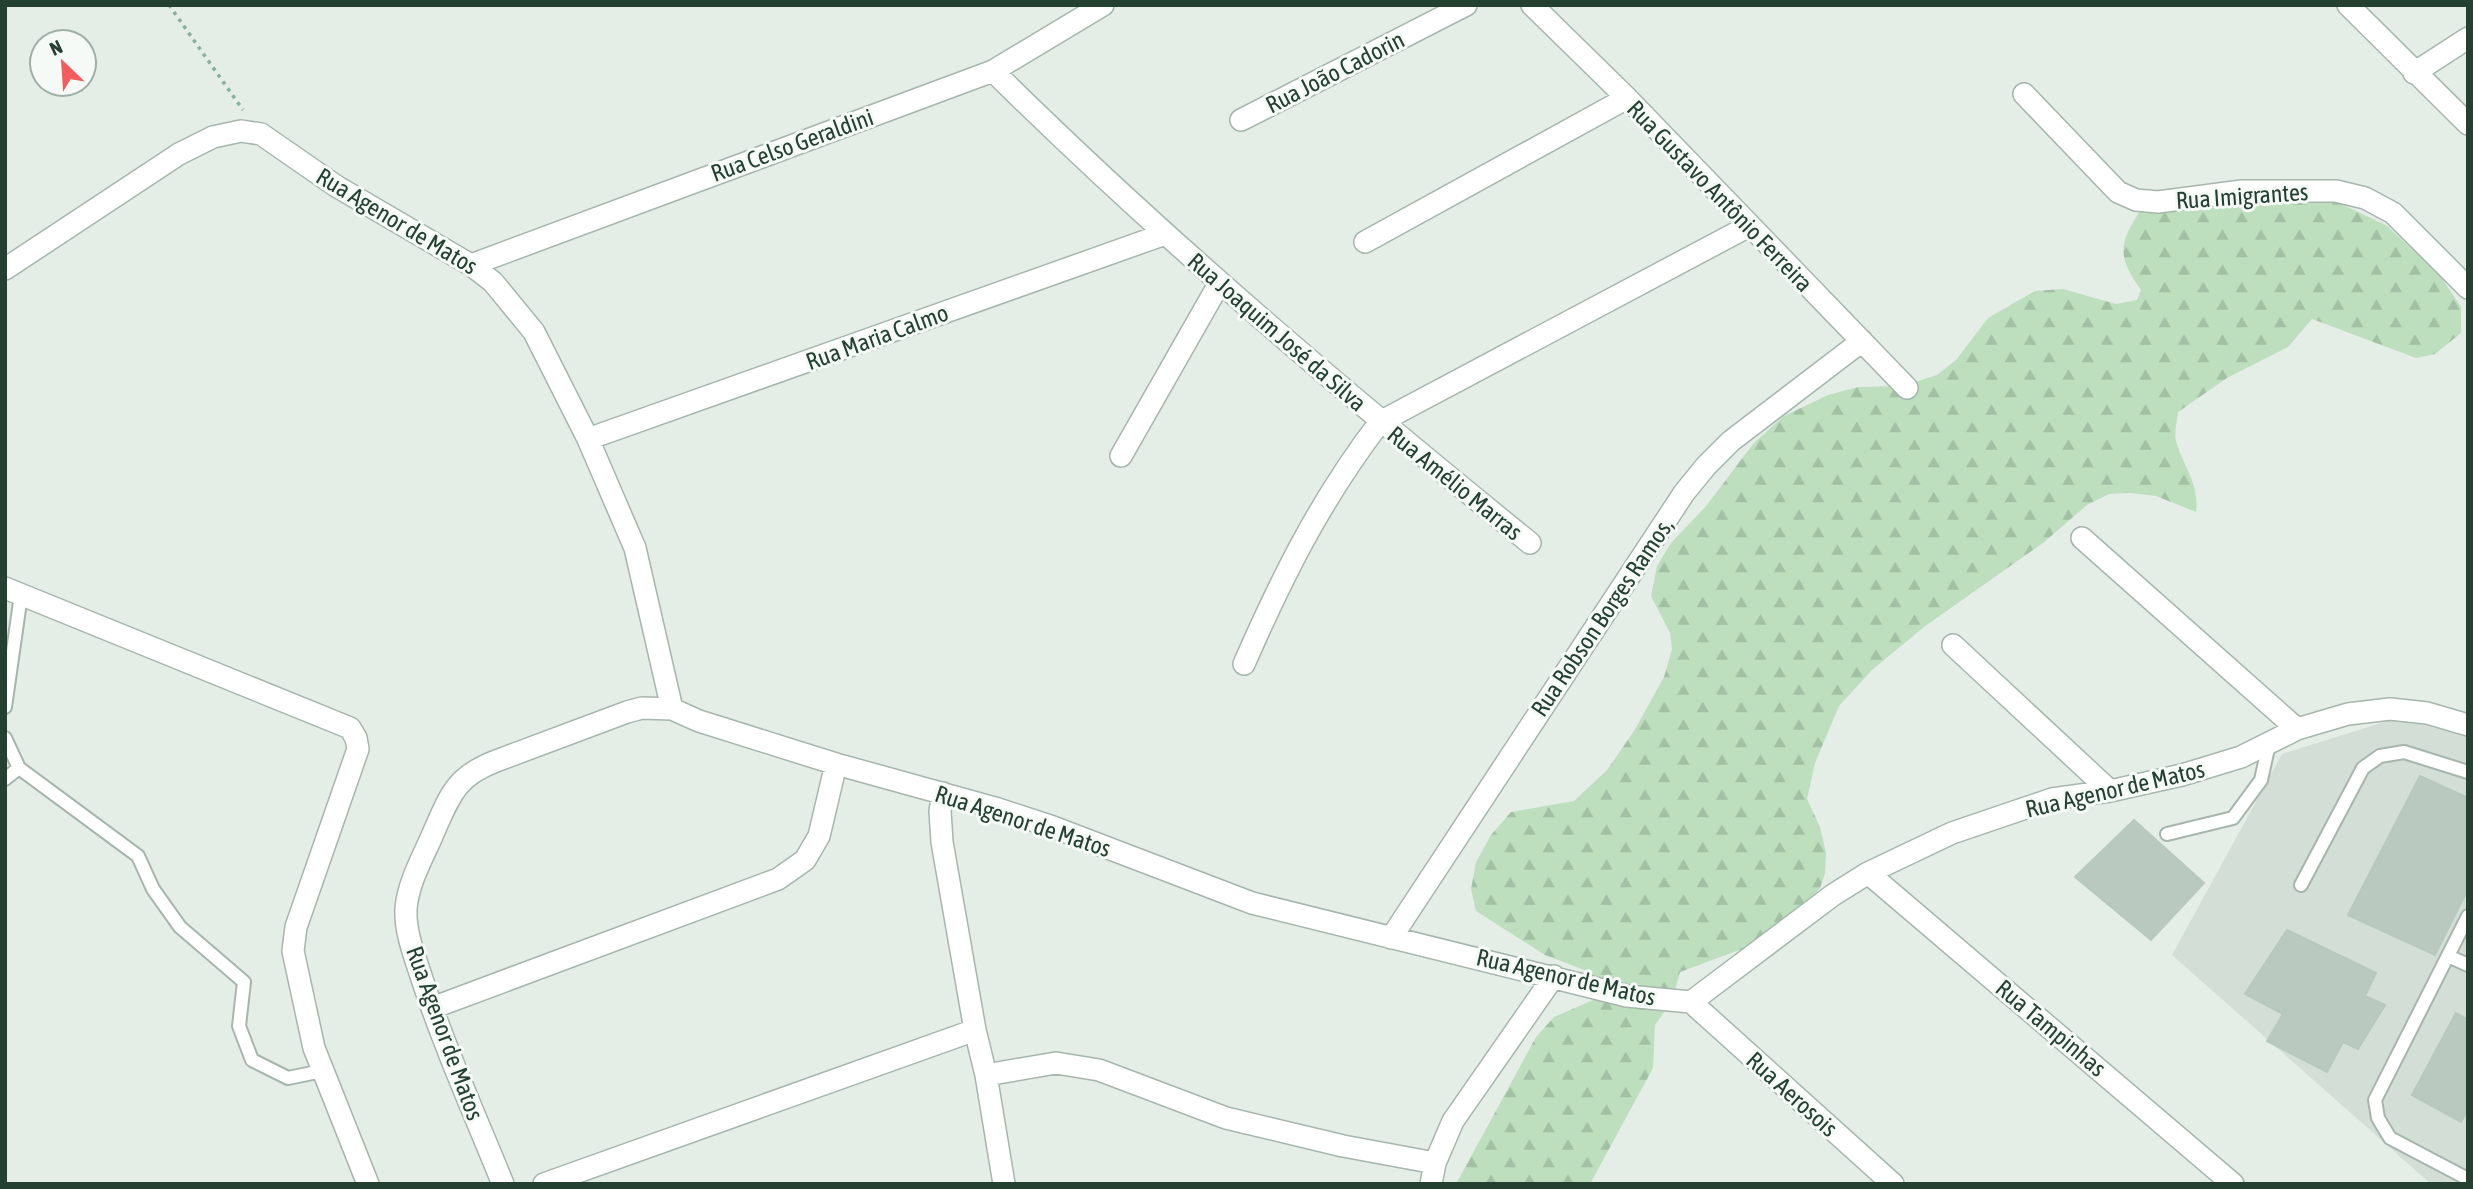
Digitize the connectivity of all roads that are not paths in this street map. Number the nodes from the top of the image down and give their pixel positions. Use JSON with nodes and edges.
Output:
{"nodes":[{"id":1,"x":1103,"y":5,"type":"edge"},
{"id":2,"x":1466,"y":5,"type":"edge"},
{"id":3,"x":1532,"y":5,"type":"edge"},
{"id":4,"x":2348,"y":5,"type":"edge"},
{"id":5,"x":2468,"y":38,"type":"edge"},
{"id":6,"x":993,"y":71,"type":"junction"},
{"id":7,"x":2414,"y":73,"type":"junction"},
{"id":8,"x":2024,"y":94,"type":"dead end"},
{"id":9,"x":1627,"y":99,"type":"junction"},
{"id":10,"x":1241,"y":120,"type":"dead end"},
{"id":11,"x":2468,"y":124,"type":"edge"},
{"id":12,"x":1749,"y":226,"type":"junction"},
{"id":13,"x":1165,"y":234,"type":"junction"},
{"id":14,"x":1365,"y":242,"type":"dead end"},
{"id":15,"x":471,"y":265,"type":"junction"},
{"id":16,"x":5,"y":269,"type":"edge"},
{"id":17,"x":1220,"y":284,"type":"junction"},
{"id":18,"x":2468,"y":288,"type":"edge"},
{"id":19,"x":1862,"y":341,"type":"junction"},
{"id":20,"x":1907,"y":388,"type":"dead end"},
{"id":21,"x":1380,"y":422,"type":"junction"},
{"id":22,"x":589,"y":439,"type":"junction"},
{"id":23,"x":1121,"y":456,"type":"dead end"},
{"id":24,"x":2082,"y":538,"type":"dead end"},
{"id":25,"x":1530,"y":544,"type":"dead end"},
{"id":26,"x":13,"y":591,"type":"edge"},
{"id":27,"x":1953,"y":645,"type":"dead end"},
{"id":28,"x":1244,"y":664,"type":"dead end"},
{"id":29,"x":5,"y":708,"type":"edge"},
{"id":30,"x":672,"y":709,"type":"junction"},
{"id":31,"x":2468,"y":725,"type":"edge"},
{"id":32,"x":2297,"y":729,"type":"junction"},
{"id":33,"x":5,"y":738,"type":"edge"},
{"id":34,"x":2269,"y":744,"type":"junction"},
{"id":35,"x":836,"y":764,"type":"junction"},
{"id":36,"x":19,"y":768,"type":"junction"},
{"id":37,"x":2468,"y":772,"type":"edge"},
{"id":38,"x":5,"y":779,"type":"edge"},
{"id":39,"x":2110,"y":791,"type":"junction"},
{"id":40,"x":943,"y":793,"type":"junction"},
{"id":41,"x":2167,"y":834,"type":"dead end"},
{"id":42,"x":1868,"y":873,"type":"junction"},
{"id":43,"x":2301,"y":885,"type":"dead end"},
{"id":44,"x":2468,"y":916,"type":"edge"},
{"id":45,"x":1391,"y":938,"type":"junction"},
{"id":46,"x":2448,"y":956,"type":"junction"},
{"id":47,"x":2468,"y":965,"type":"edge"},
{"id":48,"x":1554,"y":976,"type":"junction"},
{"id":49,"x":1691,"y":1002,"type":"junction"},
{"id":50,"x":432,"y":1008,"type":"junction"},
{"id":51,"x":975,"y":1030,"type":"junction"},
{"id":52,"x":322,"y":1072,"type":"junction"},
{"id":53,"x":986,"y":1076,"type":"junction"},
{"id":54,"x":1433,"y":1174,"type":"edge"},
{"id":55,"x":2466,"y":1174,"type":"edge"},
{"id":56,"x":368,"y":1184,"type":"edge"},
{"id":57,"x":503,"y":1184,"type":"edge"},
{"id":58,"x":544,"y":1184,"type":"edge"},
{"id":59,"x":1004,"y":1184,"type":"edge"},
{"id":60,"x":1894,"y":1184,"type":"edge"},
{"id":61,"x":2233,"y":1184,"type":"edge"}],
"edges":[{"from":1,"to":6,"type":"street","name":"Rua Celso Geraldini"},
{"from":2,"to":10,"type":"street","name":"Rua João Cadorin"},
{"from":3,"to":9,"type":"street","name":"Rua Gustavo Antônio Ferreira"},
{"from":4,"to":7,"type":"street"},
{"from":5,"to":7,"type":"street"},
{"from":6,"to":13,"type":"street","name":"Rua Joaquim José da Silva"},
{"from":6,"to":15,"type":"street","name":"Rua Celso Geraldini"},
{"from":7,"to":11,"type":"street"},
{"from":8,"to":18,"type":"street","name":"Rua Imigrantes"},
{"from":9,"to":12,"type":"street","name":"Rua Gustavo Antônio Ferreira"},
{"from":9,"to":14,"type":"street"},
{"from":12,"to":19,"type":"street","name":"Rua Gustavo Antônio Ferreira"},
{"from":12,"to":21,"type":"street","name":"Rua Joaquim José da Silva"},
{"from":13,"to":17,"type":"street","name":"Rua Joaquim José da Silva"},
{"from":13,"to":22,"type":"street","name":"Rua Maria Calmo"},
{"from":15,"to":16,"type":"street","name":"Rua Agenor de Matos"},
{"from":15,"to":22,"type":"street","name":"Rua Agenor de Matos"},
{"from":17,"to":21,"type":"street","name":"Rua Joaquim José da Silva"},
{"from":17,"to":23,"type":"street"},
{"from":19,"to":20,"type":"street","name":"Rua Gustavo Antônio Ferreira"},
{"from":19,"to":45,"type":"street","name":"Rua Robson Borges Ramos,"},
{"from":21,"to":25,"type":"street","name":"Rua Amélio Marras"},
{"from":21,"to":28,"type":"street"},
{"from":22,"to":30,"type":"street","name":"Rua Agenor de Matos"},
{"from":24,"to":32,"type":"street"},
{"from":26,"to":29,"type":"lane"},
{"from":26,"to":52,"type":"street"},
{"from":27,"to":39,"type":"street"},
{"from":30,"to":35,"type":"street","name":"Rua Agenor de Matos"},
{"from":30,"to":50,"type":"street","name":"Rua Agenor de Matos"},
{"from":31,"to":32,"type":"street","name":"Rua Agenor de Matos"},
{"from":32,"to":34,"type":"street","name":"Rua Agenor de Matos"},
{"from":33,"to":36,"type":"lane"},
{"from":34,"to":39,"type":"street","name":"Rua Agenor de Matos"},
{"from":34,"to":41,"type":"lane"},
{"from":35,"to":40,"type":"street","name":"Rua Agenor de Matos"},
{"from":35,"to":50,"type":"street"},
{"from":36,"to":38,"type":"lane"},
{"from":36,"to":52,"type":"lane"},
{"from":37,"to":43,"type":"lane"},
{"from":39,"to":42,"type":"street","name":"Rua Agenor de Matos"},
{"from":40,"to":45,"type":"street","name":"Rua Agenor de Matos"},
{"from":40,"to":51,"type":"street"},
{"from":42,"to":49,"type":"street","name":"Rua Agenor de Matos"},
{"from":42,"to":61,"type":"street","name":"Rua Tampinhas"},
{"from":44,"to":46,"type":"lane"},
{"from":45,"to":48,"type":"street","name":"Rua Agenor de Matos"},
{"from":46,"to":47,"type":"lane"},
{"from":46,"to":55,"type":"lane"},
{"from":48,"to":49,"type":"street","name":"Rua Agenor de Matos"},
{"from":48,"to":54,"type":"street"},
{"from":49,"to":60,"type":"street","name":"Rua Aerosois"},
{"from":50,"to":57,"type":"street","name":"Rua Agenor de Matos"},
{"from":51,"to":53,"type":"street"},
{"from":51,"to":58,"type":"street"},
{"from":52,"to":56,"type":"street"},
{"from":53,"to":54,"type":"street"},
{"from":53,"to":59,"type":"street"}]}
